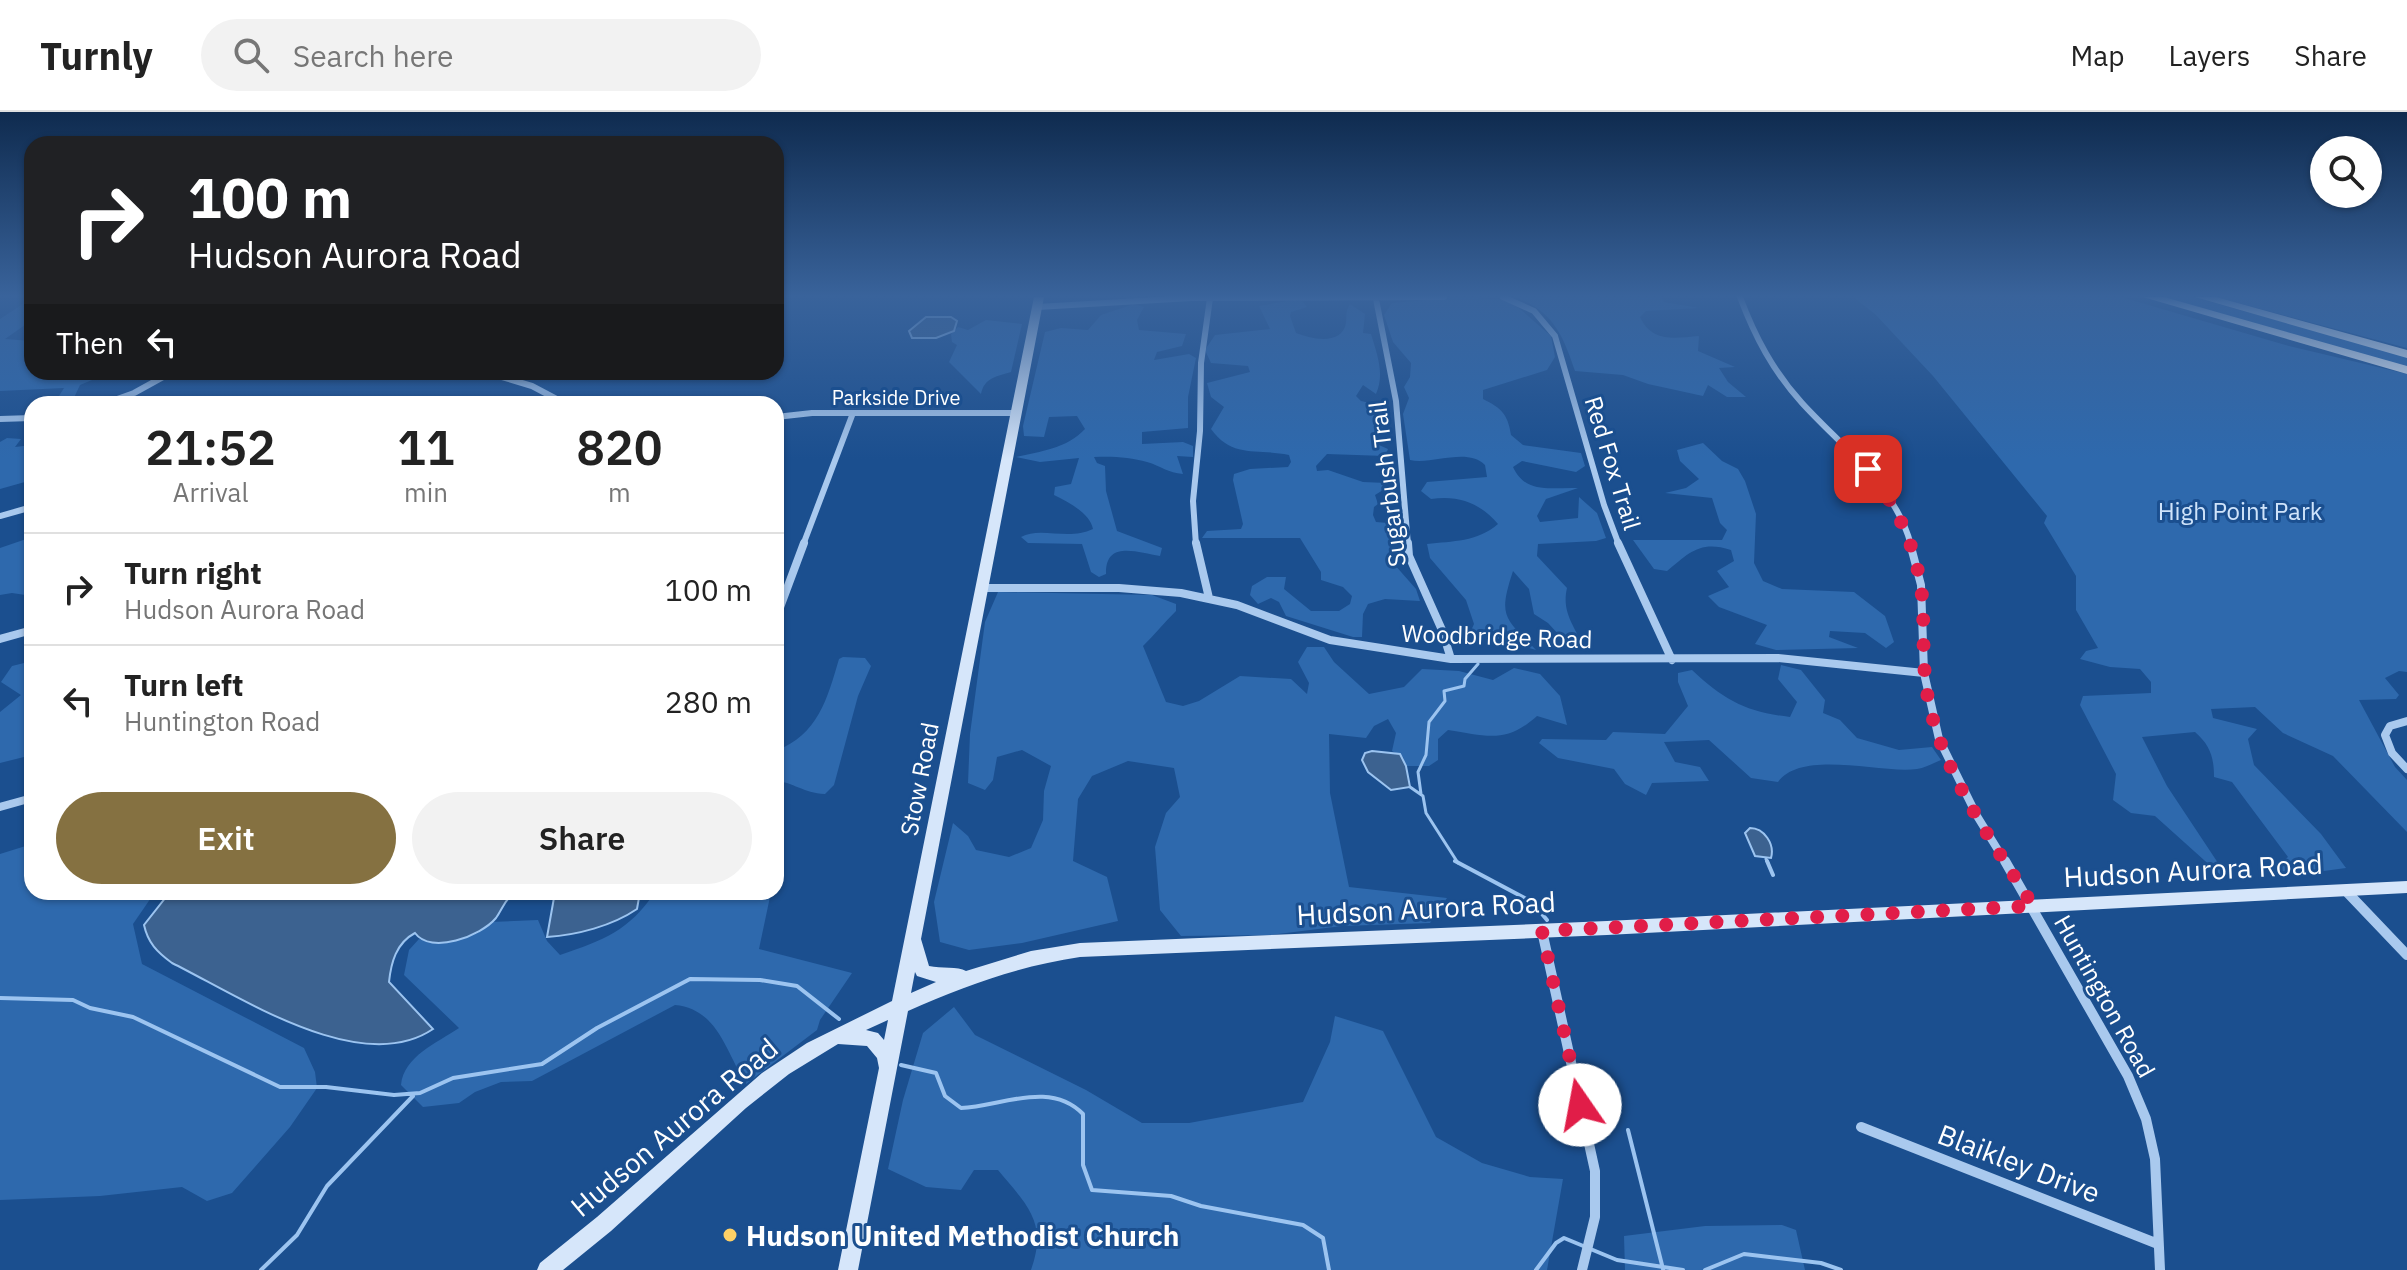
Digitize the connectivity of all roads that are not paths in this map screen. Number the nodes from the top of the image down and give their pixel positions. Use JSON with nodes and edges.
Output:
{"nodes":[{"id":1,"x":1028,"y":351,"type":"edge"},
{"id":2,"x":1203,"y":351,"type":"edge"},
{"id":3,"x":1386,"y":351,"type":"edge"},
{"id":4,"x":1559,"y":351,"type":"edge"},
{"id":5,"x":1763,"y":351,"type":"edge"},
{"id":6,"x":2340,"y":351,"type":"edge"},
{"id":7,"x":2407,"y":370,"type":"edge"},
{"id":8,"x":158,"y":380,"type":"edge"},
{"id":9,"x":512,"y":380,"type":"edge"},
{"id":10,"x":126,"y":396,"type":"edge"},
{"id":11,"x":551,"y":396,"type":"edge"},
{"id":12,"x":853,"y":413,"type":"junction"},
{"id":13,"x":1016,"y":413,"type":"junction"},
{"id":14,"x":784,"y":417,"type":"edge"},
{"id":15,"x":24,"y":418,"type":"edge"},
{"id":16,"x":0,"y":419,"type":"edge"},
{"id":17,"x":24,"y":509,"type":"edge"},
{"id":18,"x":0,"y":516,"type":"edge"},
{"id":19,"x":982,"y":588,"type":"junction"},
{"id":20,"x":784,"y":597,"type":"edge"},
{"id":21,"x":1209,"y":598,"type":"junction"},
{"id":22,"x":24,"y":632,"type":"edge"},
{"id":23,"x":0,"y":639,"type":"edge"},
{"id":24,"x":1451,"y":659,"type":"junction"},
{"id":25,"x":1672,"y":660,"type":"junction"},
{"id":26,"x":1924,"y":673,"type":"junction"},
{"id":27,"x":2407,"y":721,"type":"edge"},
{"id":28,"x":2407,"y":769,"type":"edge"},
{"id":29,"x":24,"y":800,"type":"edge"},
{"id":30,"x":0,"y":807,"type":"edge"},
{"id":31,"x":2407,"y":887,"type":"edge"},
{"id":32,"x":2345,"y":890,"type":"junction"},
{"id":33,"x":2033,"y":906,"type":"junction"},
{"id":34,"x":915,"y":930,"type":"junction"},
{"id":35,"x":1542,"y":931,"type":"junction"},
{"id":36,"x":2407,"y":955,"type":"edge"},
{"id":37,"x":980,"y":971,"type":"junction"},
{"id":38,"x":900,"y":1006,"type":"junction"},
{"id":39,"x":826,"y":1041,"type":"junction"},
{"id":40,"x":888,"y":1070,"type":"junction"},
{"id":41,"x":1861,"y":1127,"type":"dead end"},
{"id":42,"x":2158,"y":1244,"type":"junction"},
{"id":43,"x":547,"y":1270,"type":"edge"},
{"id":44,"x":848,"y":1270,"type":"edge"},
{"id":45,"x":1582,"y":1270,"type":"edge"},
{"id":46,"x":2160,"y":1270,"type":"edge"}],
"edges":[{"from":1,"to":13,"type":"street","name":"Stow Road"},
{"from":2,"to":21,"type":"street"},
{"from":3,"to":24,"type":"street","name":"Sugarbush Trail"},
{"from":4,"to":25,"type":"street","name":"Red Fox Trail"},
{"from":5,"to":26,"type":"street","name":"Huntington Road"},
{"from":6,"to":7,"type":"highway"},
{"from":8,"to":10,"type":"street"},
{"from":9,"to":11,"type":"street"},
{"from":12,"to":13,"type":"street","name":"Parkside Drive"},
{"from":12,"to":14,"type":"street","name":"Parkside Drive"},
{"from":12,"to":20,"type":"street"},
{"from":13,"to":19,"type":"street","name":"Stow Road"},
{"from":15,"to":16,"type":"street"},
{"from":17,"to":18,"type":"street"},
{"from":19,"to":21,"type":"street","name":"Woodbridge Road"},
{"from":19,"to":34,"type":"street","name":"Stow Road"},
{"from":21,"to":24,"type":"street","name":"Woodbridge Road"},
{"from":22,"to":23,"type":"street"},
{"from":24,"to":25,"type":"street","name":"Woodbridge Road"},
{"from":25,"to":26,"type":"street","name":"Woodbridge Road"},
{"from":26,"to":33,"type":"street","name":"Huntington Road"},
{"from":27,"to":28,"type":"street"},
{"from":29,"to":30,"type":"street"},
{"from":31,"to":32,"type":"street","name":"Hudson Aurora Road"},
{"from":32,"to":33,"type":"street","name":"Hudson Aurora Road"},
{"from":32,"to":36,"type":"street"},
{"from":33,"to":35,"type":"street","name":"Hudson Aurora Road"},
{"from":33,"to":42,"type":"street","name":"Huntington Road"},
{"from":34,"to":37,"type":"street"},
{"from":34,"to":38,"type":"street","name":"Stow Road"},
{"from":35,"to":37,"type":"street","name":"Hudson Aurora Road"},
{"from":35,"to":45,"type":"street"},
{"from":37,"to":38,"type":"street","name":"Hudson Aurora Road"},
{"from":38,"to":39,"type":"street","name":"Hudson Aurora Road"},
{"from":38,"to":40,"type":"street","name":"Stow Road"},
{"from":39,"to":40,"type":"street"},
{"from":39,"to":43,"type":"street","name":"Hudson Aurora Road"},
{"from":40,"to":44,"type":"street","name":"Stow Road"},
{"from":41,"to":42,"type":"street","name":"Blaikley Drive"},
{"from":42,"to":46,"type":"street","name":"Huntington Road"}]}
